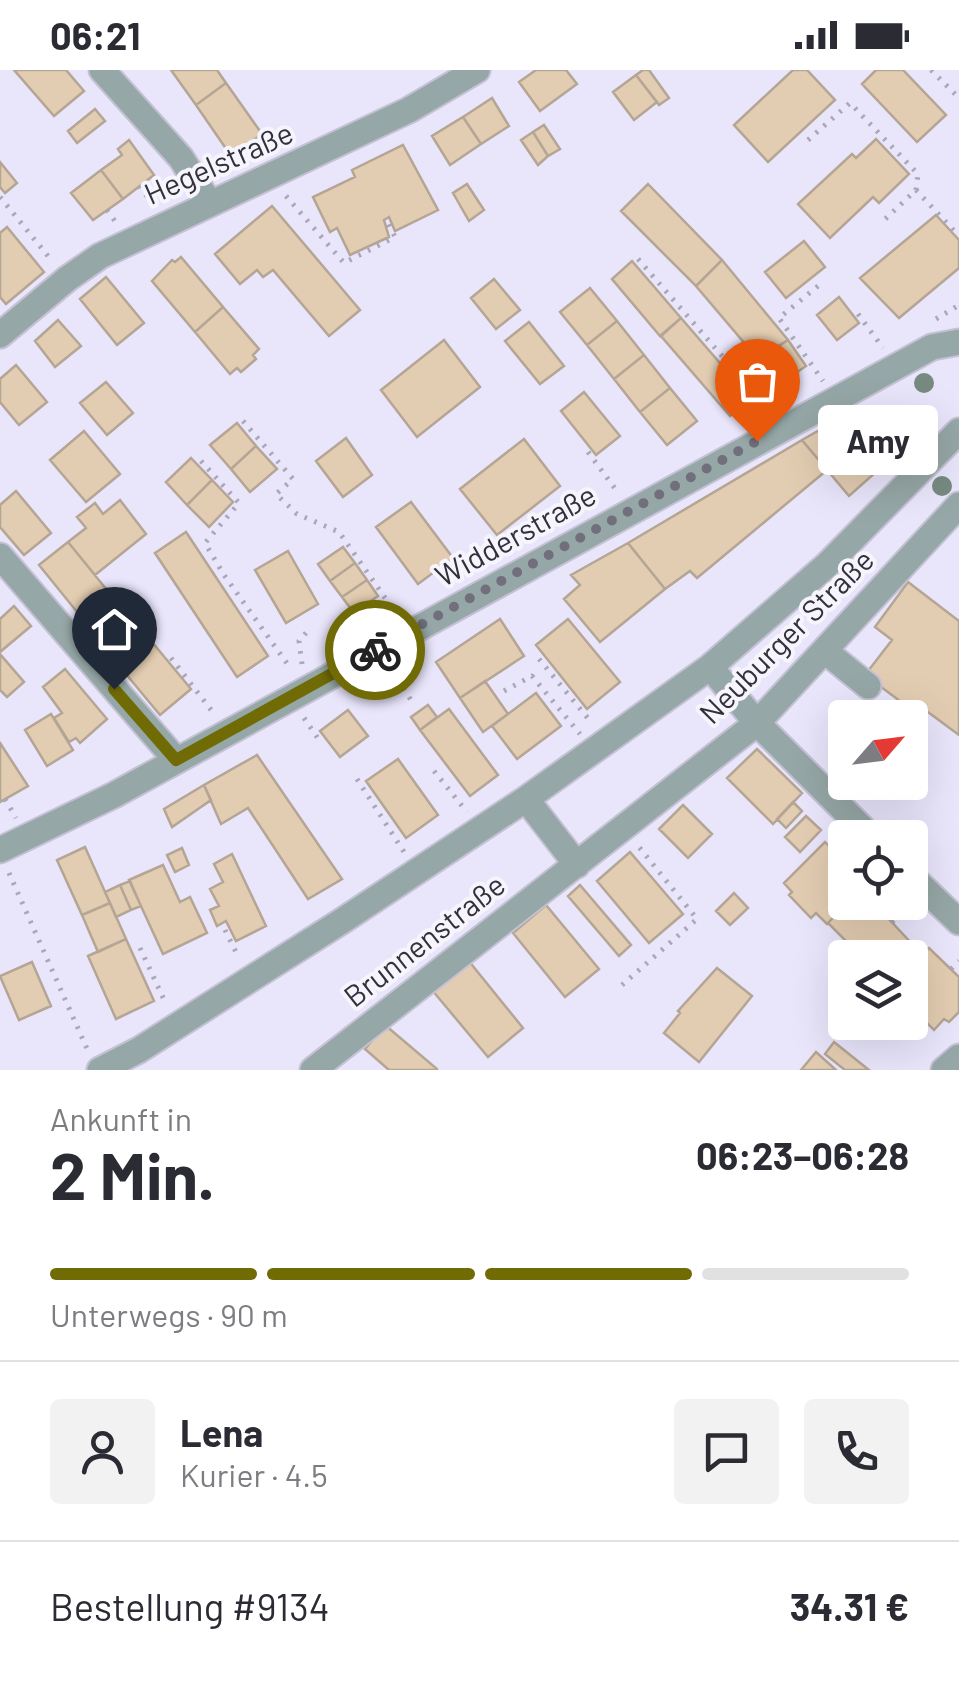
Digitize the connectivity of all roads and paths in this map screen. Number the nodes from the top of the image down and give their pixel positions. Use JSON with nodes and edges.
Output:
{"nodes":[{"id":1,"x":102,"y":70,"type":"edge"},
{"id":2,"x":477,"y":70,"type":"edge"},
{"id":3,"x":931,"y":70,"type":"edge"},
{"id":4,"x":959,"y":98,"type":"edge"},
{"id":5,"x":808,"y":140,"type":"dead end"},
{"id":6,"x":270,"y":177,"type":"junction"},
{"id":7,"x":916,"y":190,"type":"junction"},
{"id":8,"x":0,"y":197,"type":"edge"},
{"id":9,"x":210,"y":204,"type":"junction"},
{"id":10,"x":388,"y":223,"type":"dead end"},
{"id":11,"x":880,"y":224,"type":"dead end"},
{"id":12,"x":959,"y":236,"type":"edge"},
{"id":13,"x":638,"y":259,"type":"dead end"},
{"id":14,"x":67,"y":279,"type":"junction"},
{"id":15,"x":818,"y":286,"type":"dead end"},
{"id":16,"x":858,"y":314,"type":"dead end"},
{"id":17,"x":0,"y":335,"type":"edge"},
{"id":18,"x":959,"y":342,"type":"edge"},
{"id":19,"x":894,"y":368,"type":"junction"},
{"id":20,"x":836,"y":398,"type":"junction"},
{"id":21,"x":243,"y":421,"type":"dead end"},
{"id":22,"x":778,"y":430,"type":"junction"},
{"id":23,"x":959,"y":431,"type":"edge"},
{"id":24,"x":588,"y":452,"type":"dead end"},
{"id":25,"x":201,"y":461,"type":"dead end"},
{"id":26,"x":959,"y":505,"type":"edge"},
{"id":27,"x":632,"y":509,"type":"junction"},
{"id":28,"x":0,"y":556,"type":"edge"},
{"id":29,"x":310,"y":627,"type":"dead end"},
{"id":30,"x":408,"y":632,"type":"junction"},
{"id":31,"x":380,"y":648,"type":"junction"},
{"id":32,"x":825,"y":650,"type":"junction"},
{"id":33,"x":171,"y":658,"type":"dead end"},
{"id":34,"x":539,"y":659,"type":"dead end"},
{"id":35,"x":710,"y":667,"type":"junction"},
{"id":36,"x":868,"y":686,"type":"dead end"},
{"id":37,"x":309,"y":687,"type":"junction"},
{"id":38,"x":504,"y":691,"type":"dead end"},
{"id":39,"x":412,"y":702,"type":"dead end"},
{"id":40,"x":757,"y":723,"type":"junction"},
{"id":41,"x":230,"y":730,"type":"junction"},
{"id":42,"x":600,"y":746,"type":"junction"},
{"id":43,"x":176,"y":760,"type":"junction"},
{"id":44,"x":434,"y":771,"type":"dead end"},
{"id":45,"x":357,"y":779,"type":"dead end"},
{"id":46,"x":526,"y":799,"type":"junction"},
{"id":47,"x":854,"y":820,"type":"edge"},
{"id":48,"x":481,"y":829,"type":"junction"},
{"id":49,"x":624,"y":830,"type":"junction"},
{"id":50,"x":4,"y":860,"type":"edge"},
{"id":51,"x":577,"y":865,"type":"junction"},
{"id":52,"x":418,"y":871,"type":"junction"},
{"id":53,"x":928,"y":892,"type":"edge"},
{"id":54,"x":959,"y":922,"type":"edge"},
{"id":55,"x":225,"y":930,"type":"dead end"},
{"id":56,"x":140,"y":948,"type":"dead end"},
{"id":57,"x":959,"y":961,"type":"edge"},
{"id":58,"x":951,"y":969,"type":"dead end"},
{"id":59,"x":250,"y":980,"type":"junction"},
{"id":60,"x":622,"y":985,"type":"dead end"},
{"id":61,"x":176,"y":1026,"type":"junction"},
{"id":62,"x":959,"y":1057,"type":"edge"},
{"id":63,"x":94,"y":1061,"type":"edge"},
{"id":64,"x":313,"y":1070,"type":"edge"},
{"id":65,"x":944,"y":1070,"type":"edge"}],
"edges":[{"from":1,"to":9,"type":"street"},
{"from":2,"to":6,"type":"street","name":"Hegelstraße"},
{"from":3,"to":4,"type":"path"},
{"from":5,"to":7,"type":"path"},
{"from":6,"to":9,"type":"street","name":"Hegelstraße"},
{"from":6,"to":10,"type":"path"},
{"from":7,"to":11,"type":"path"},
{"from":7,"to":12,"type":"path"},
{"from":8,"to":14,"type":"path"},
{"from":9,"to":14,"type":"street","name":"Hegelstraße"},
{"from":13,"to":22,"type":"path"},
{"from":14,"to":17,"type":"street","name":"Hegelstraße"},
{"from":15,"to":20,"type":"path"},
{"from":16,"to":19,"type":"path"},
{"from":18,"to":19,"type":"street","name":"Widderstraße"},
{"from":19,"to":20,"type":"street","name":"Widderstraße"},
{"from":20,"to":22,"type":"street","name":"Widderstraße"},
{"from":21,"to":30,"type":"path"},
{"from":22,"to":27,"type":"street","name":"Widderstraße"},
{"from":23,"to":35,"type":"street","name":"Neuburger Straße"},
{"from":24,"to":27,"type":"path"},
{"from":25,"to":37,"type":"path"},
{"from":26,"to":32,"type":"street","name":"Neuburger Straße"},
{"from":27,"to":30,"type":"street","name":"Widderstraße"},
{"from":28,"to":43,"type":"street"},
{"from":29,"to":37,"type":"path"},
{"from":30,"to":31,"type":"street","name":"Widderstraße"},
{"from":31,"to":37,"type":"street","name":"Widderstraße"},
{"from":31,"to":39,"type":"path"},
{"from":32,"to":36,"type":"street"},
{"from":32,"to":40,"type":"street","name":"Neuburger Straße"},
{"from":33,"to":41,"type":"path"},
{"from":34,"to":42,"type":"path"},
{"from":35,"to":40,"type":"street"},
{"from":35,"to":42,"type":"street","name":"Neuburger Straße"},
{"from":37,"to":41,"type":"street","name":"Widderstraße"},
{"from":38,"to":42,"type":"path"},
{"from":40,"to":47,"type":"street"},
{"from":40,"to":49,"type":"street","name":"Neuburger Straße"},
{"from":41,"to":43,"type":"street","name":"Widderstraße"},
{"from":42,"to":46,"type":"street","name":"Neuburger Straße"},
{"from":43,"to":50,"type":"street","name":"Widderstraße"},
{"from":44,"to":48,"type":"path"},
{"from":45,"to":52,"type":"path"},
{"from":46,"to":48,"type":"street","name":"Neuburger Straße"},
{"from":46,"to":51,"type":"street"},
{"from":48,"to":52,"type":"street","name":"Neuburger Straße"},
{"from":49,"to":51,"type":"street","name":"Neuburger Straße"},
{"from":49,"to":60,"type":"path"},
{"from":50,"to":63,"type":"path"},
{"from":51,"to":64,"type":"street","name":"Brunnenstraße"},
{"from":52,"to":59,"type":"street","name":"Neuburger Straße"},
{"from":53,"to":54,"type":"street"},
{"from":55,"to":59,"type":"path"},
{"from":56,"to":61,"type":"path"},
{"from":57,"to":58,"type":"path"},
{"from":59,"to":61,"type":"street","name":"Neuburger Straße"},
{"from":61,"to":63,"type":"street","name":"Neuburger Straße"},
{"from":62,"to":65,"type":"street"}]}
